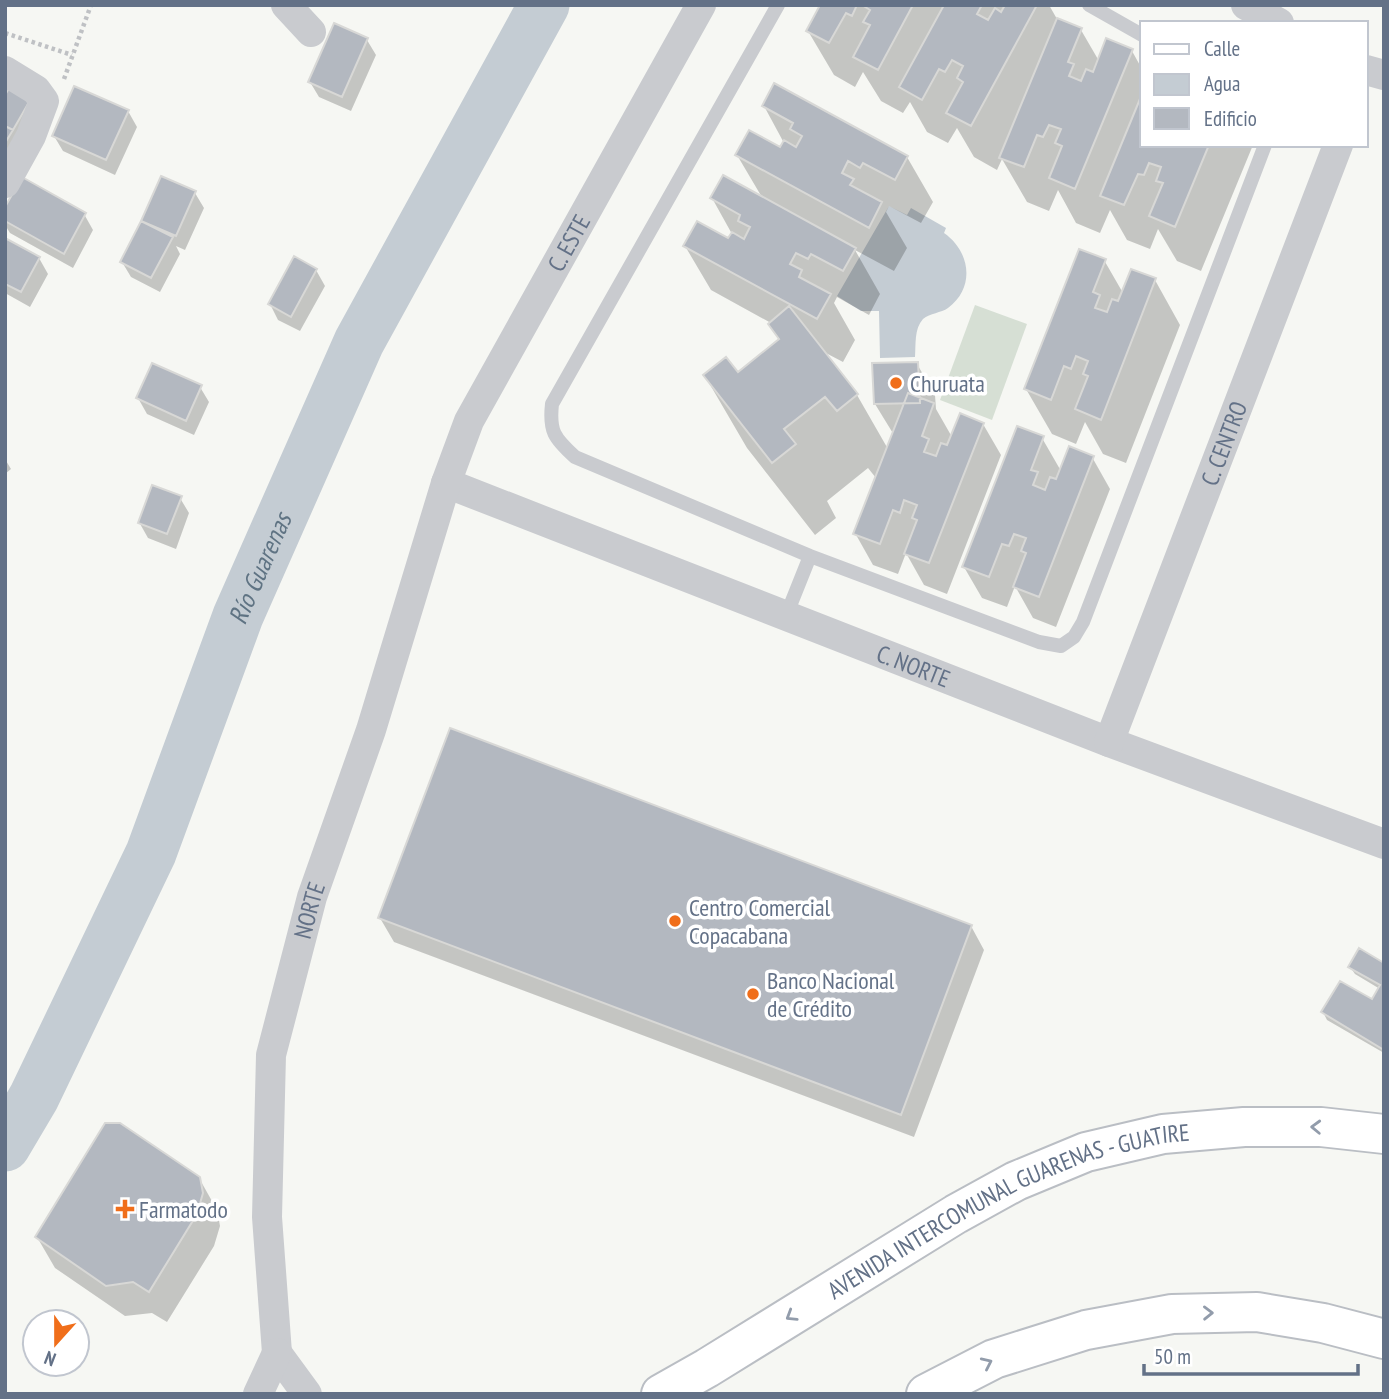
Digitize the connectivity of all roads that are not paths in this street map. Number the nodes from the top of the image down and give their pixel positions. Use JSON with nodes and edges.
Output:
{"nodes":[{"id":1,"x":286,"y":5,"type":"edge"},
{"id":2,"x":701,"y":5,"type":"edge"},
{"id":3,"x":778,"y":5,"type":"edge"},
{"id":4,"x":1089,"y":5,"type":"edge"},
{"id":5,"x":1246,"y":5,"type":"edge"},
{"id":6,"x":1275,"y":21,"type":"edge"},
{"id":7,"x":311,"y":32,"type":"dead end"},
{"id":8,"x":1140,"y":34,"type":"edge"},
{"id":9,"x":24,"y":85,"type":"edge"},
{"id":10,"x":1264,"y":147,"type":"edge"},
{"id":11,"x":1337,"y":147,"type":"edge"},
{"id":12,"x":5,"y":183,"type":"edge"},
{"id":13,"x":446,"y":483,"type":"junction"},
{"id":14,"x":810,"y":556,"type":"junction"},
{"id":15,"x":786,"y":616,"type":"junction"},
{"id":16,"x":1109,"y":742,"type":"junction"},
{"id":17,"x":1384,"y":844,"type":"edge"},
{"id":18,"x":1384,"y":1134,"type":"edge"},
{"id":19,"x":1384,"y":1339,"type":"edge"},
{"id":20,"x":277,"y":1353,"type":"junction"},
{"id":21,"x":258,"y":1394,"type":"edge"},
{"id":22,"x":307,"y":1394,"type":"edge"},
{"id":23,"x":661,"y":1394,"type":"edge"},
{"id":24,"x":926,"y":1394,"type":"edge"}],
"edges":[{"from":1,"to":7,"type":"street"},
{"from":2,"to":13,"type":"street","name":"C. ESTE"},
{"from":3,"to":14,"type":"lane"},
{"from":4,"to":8,"type":"lane"},
{"from":5,"to":6,"type":"street"},
{"from":9,"to":12,"type":"street"},
{"from":10,"to":14,"type":"lane"},
{"from":11,"to":16,"type":"street","name":"C. CENTRO"},
{"from":13,"to":15,"type":"street","name":"C. NORTE"},
{"from":13,"to":20,"type":"street","name":"NORTE"},
{"from":14,"to":15,"type":"lane"},
{"from":15,"to":16,"type":"street","name":"C. NORTE"},
{"from":16,"to":17,"type":"street","name":"C. NORTE"},
{"from":18,"to":23,"type":"main road","name":"AVENIDA INTERCOMUNAL GUARENAS - GUATIRE","one_way":true},
{"from":24,"to":19,"type":"main road","one_way":true},
{"from":20,"to":21,"type":"street"},
{"from":20,"to":22,"type":"street"}]}
